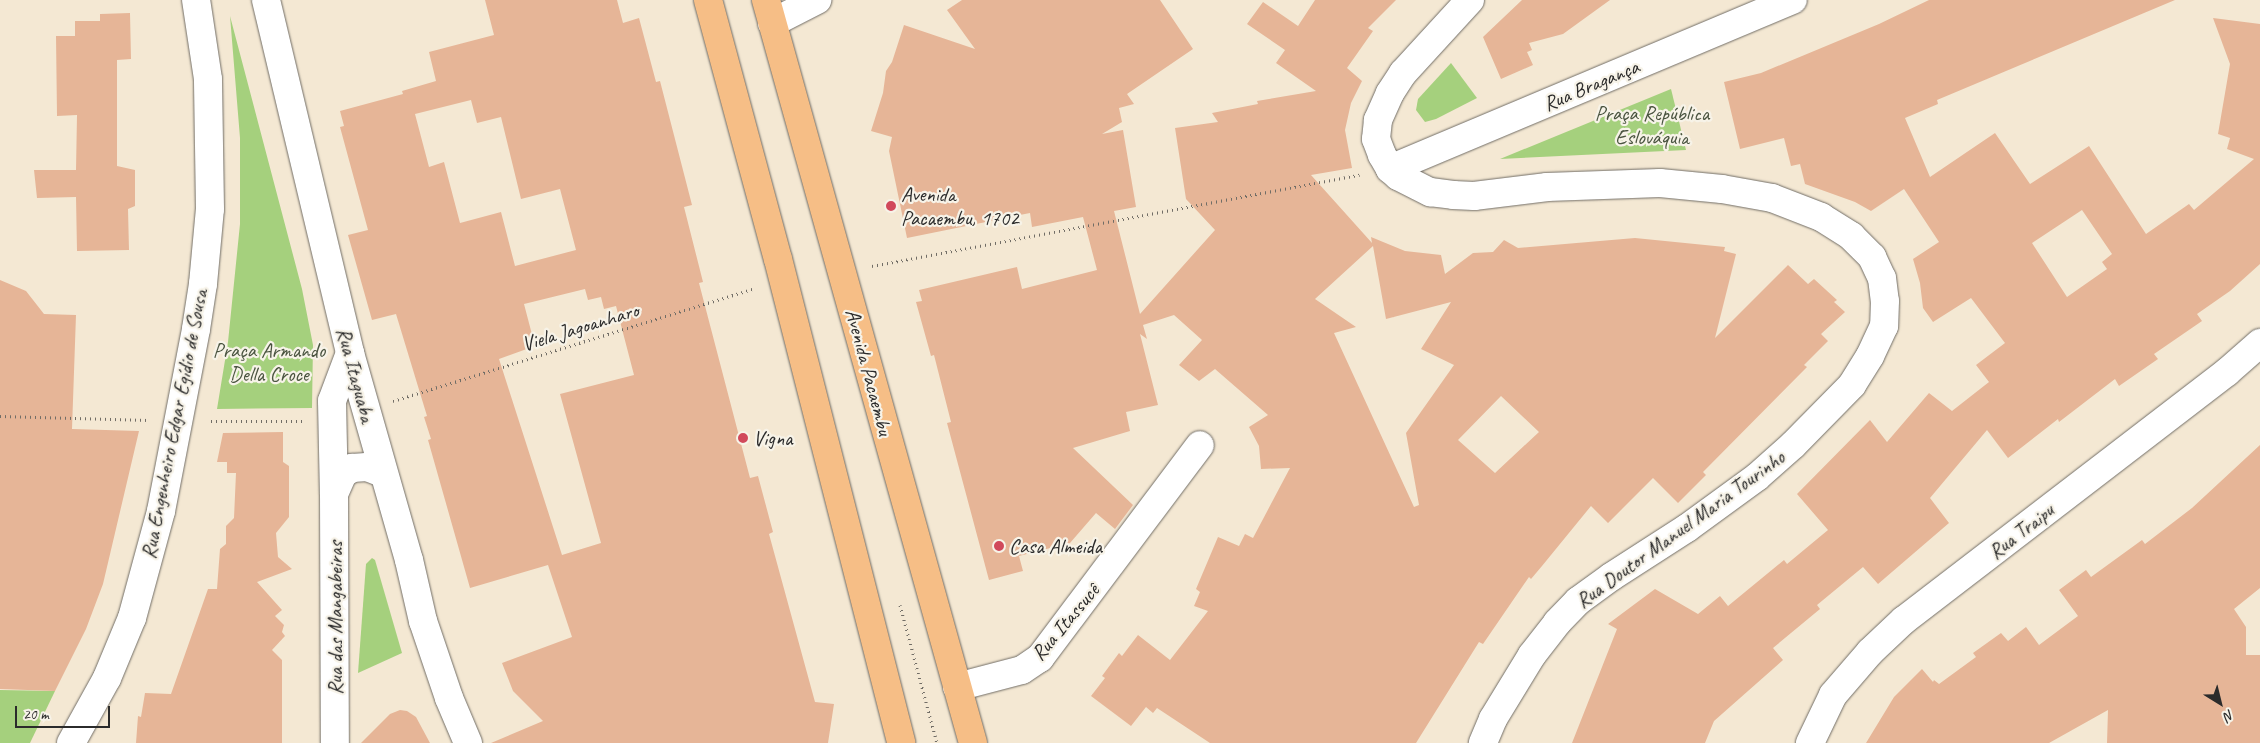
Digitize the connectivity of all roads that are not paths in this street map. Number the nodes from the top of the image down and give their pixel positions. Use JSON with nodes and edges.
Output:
{"nodes":[{"id":1,"x":196,"y":0,"type":"edge"},
{"id":2,"x":266,"y":0,"type":"edge"},
{"id":3,"x":708,"y":0,"type":"edge"},
{"id":4,"x":817,"y":0,"type":"edge"},
{"id":5,"x":1470,"y":0,"type":"edge"},
{"id":6,"x":1793,"y":0,"type":"edge"},
{"id":7,"x":769,"y":12,"type":"edge"},
{"id":8,"x":1390,"y":169,"type":"junction"},
{"id":9,"x":2260,"y":343,"type":"edge"},
{"id":10,"x":350,"y":353,"type":"junction"},
{"id":11,"x":1200,"y":445,"type":"dead end"},
{"id":12,"x":383,"y":473,"type":"junction"},
{"id":13,"x":334,"y":494,"type":"junction"},
{"id":14,"x":957,"y":687,"type":"junction"},
{"id":15,"x":71,"y":743,"type":"edge"},
{"id":16,"x":335,"y":743,"type":"edge"},
{"id":17,"x":468,"y":743,"type":"edge"},
{"id":18,"x":901,"y":743,"type":"edge"},
{"id":19,"x":973,"y":743,"type":"edge"},
{"id":20,"x":1483,"y":743,"type":"edge"},
{"id":21,"x":1810,"y":743,"type":"edge"}],
"edges":[{"from":1,"to":15,"type":"street","name":"Rua Engenheiro Edgar Egídio de Sousa"},
{"from":2,"to":10,"type":"street","name":"Rua Itaguaba"},
{"from":3,"to":18,"type":"main road"},
{"from":4,"to":7,"type":"street"},
{"from":5,"to":8,"type":"street","name":"Rua Doutor Manuel Maria Tourinho"},
{"from":6,"to":8,"type":"street","name":"Rua Bragança"},
{"from":7,"to":14,"type":"main road","name":"Avenida Pacaembu"},
{"from":8,"to":20,"type":"street","name":"Rua Doutor Manuel Maria Tourinho"},
{"from":9,"to":21,"type":"street","name":"Rua Traipu"},
{"from":10,"to":12,"type":"street","name":"Rua Itaguaba"},
{"from":10,"to":13,"type":"street","name":"Rua das Mangabeiras"},
{"from":11,"to":14,"type":"street","name":"Rua Itassucê"},
{"from":12,"to":13,"type":"street","name":"Rua das Mangabeiras"},
{"from":12,"to":17,"type":"street","name":"Rua Itaguaba"},
{"from":13,"to":16,"type":"street","name":"Rua das Mangabeiras"},
{"from":14,"to":19,"type":"main road","name":"Avenida Pacaembu"}]}
